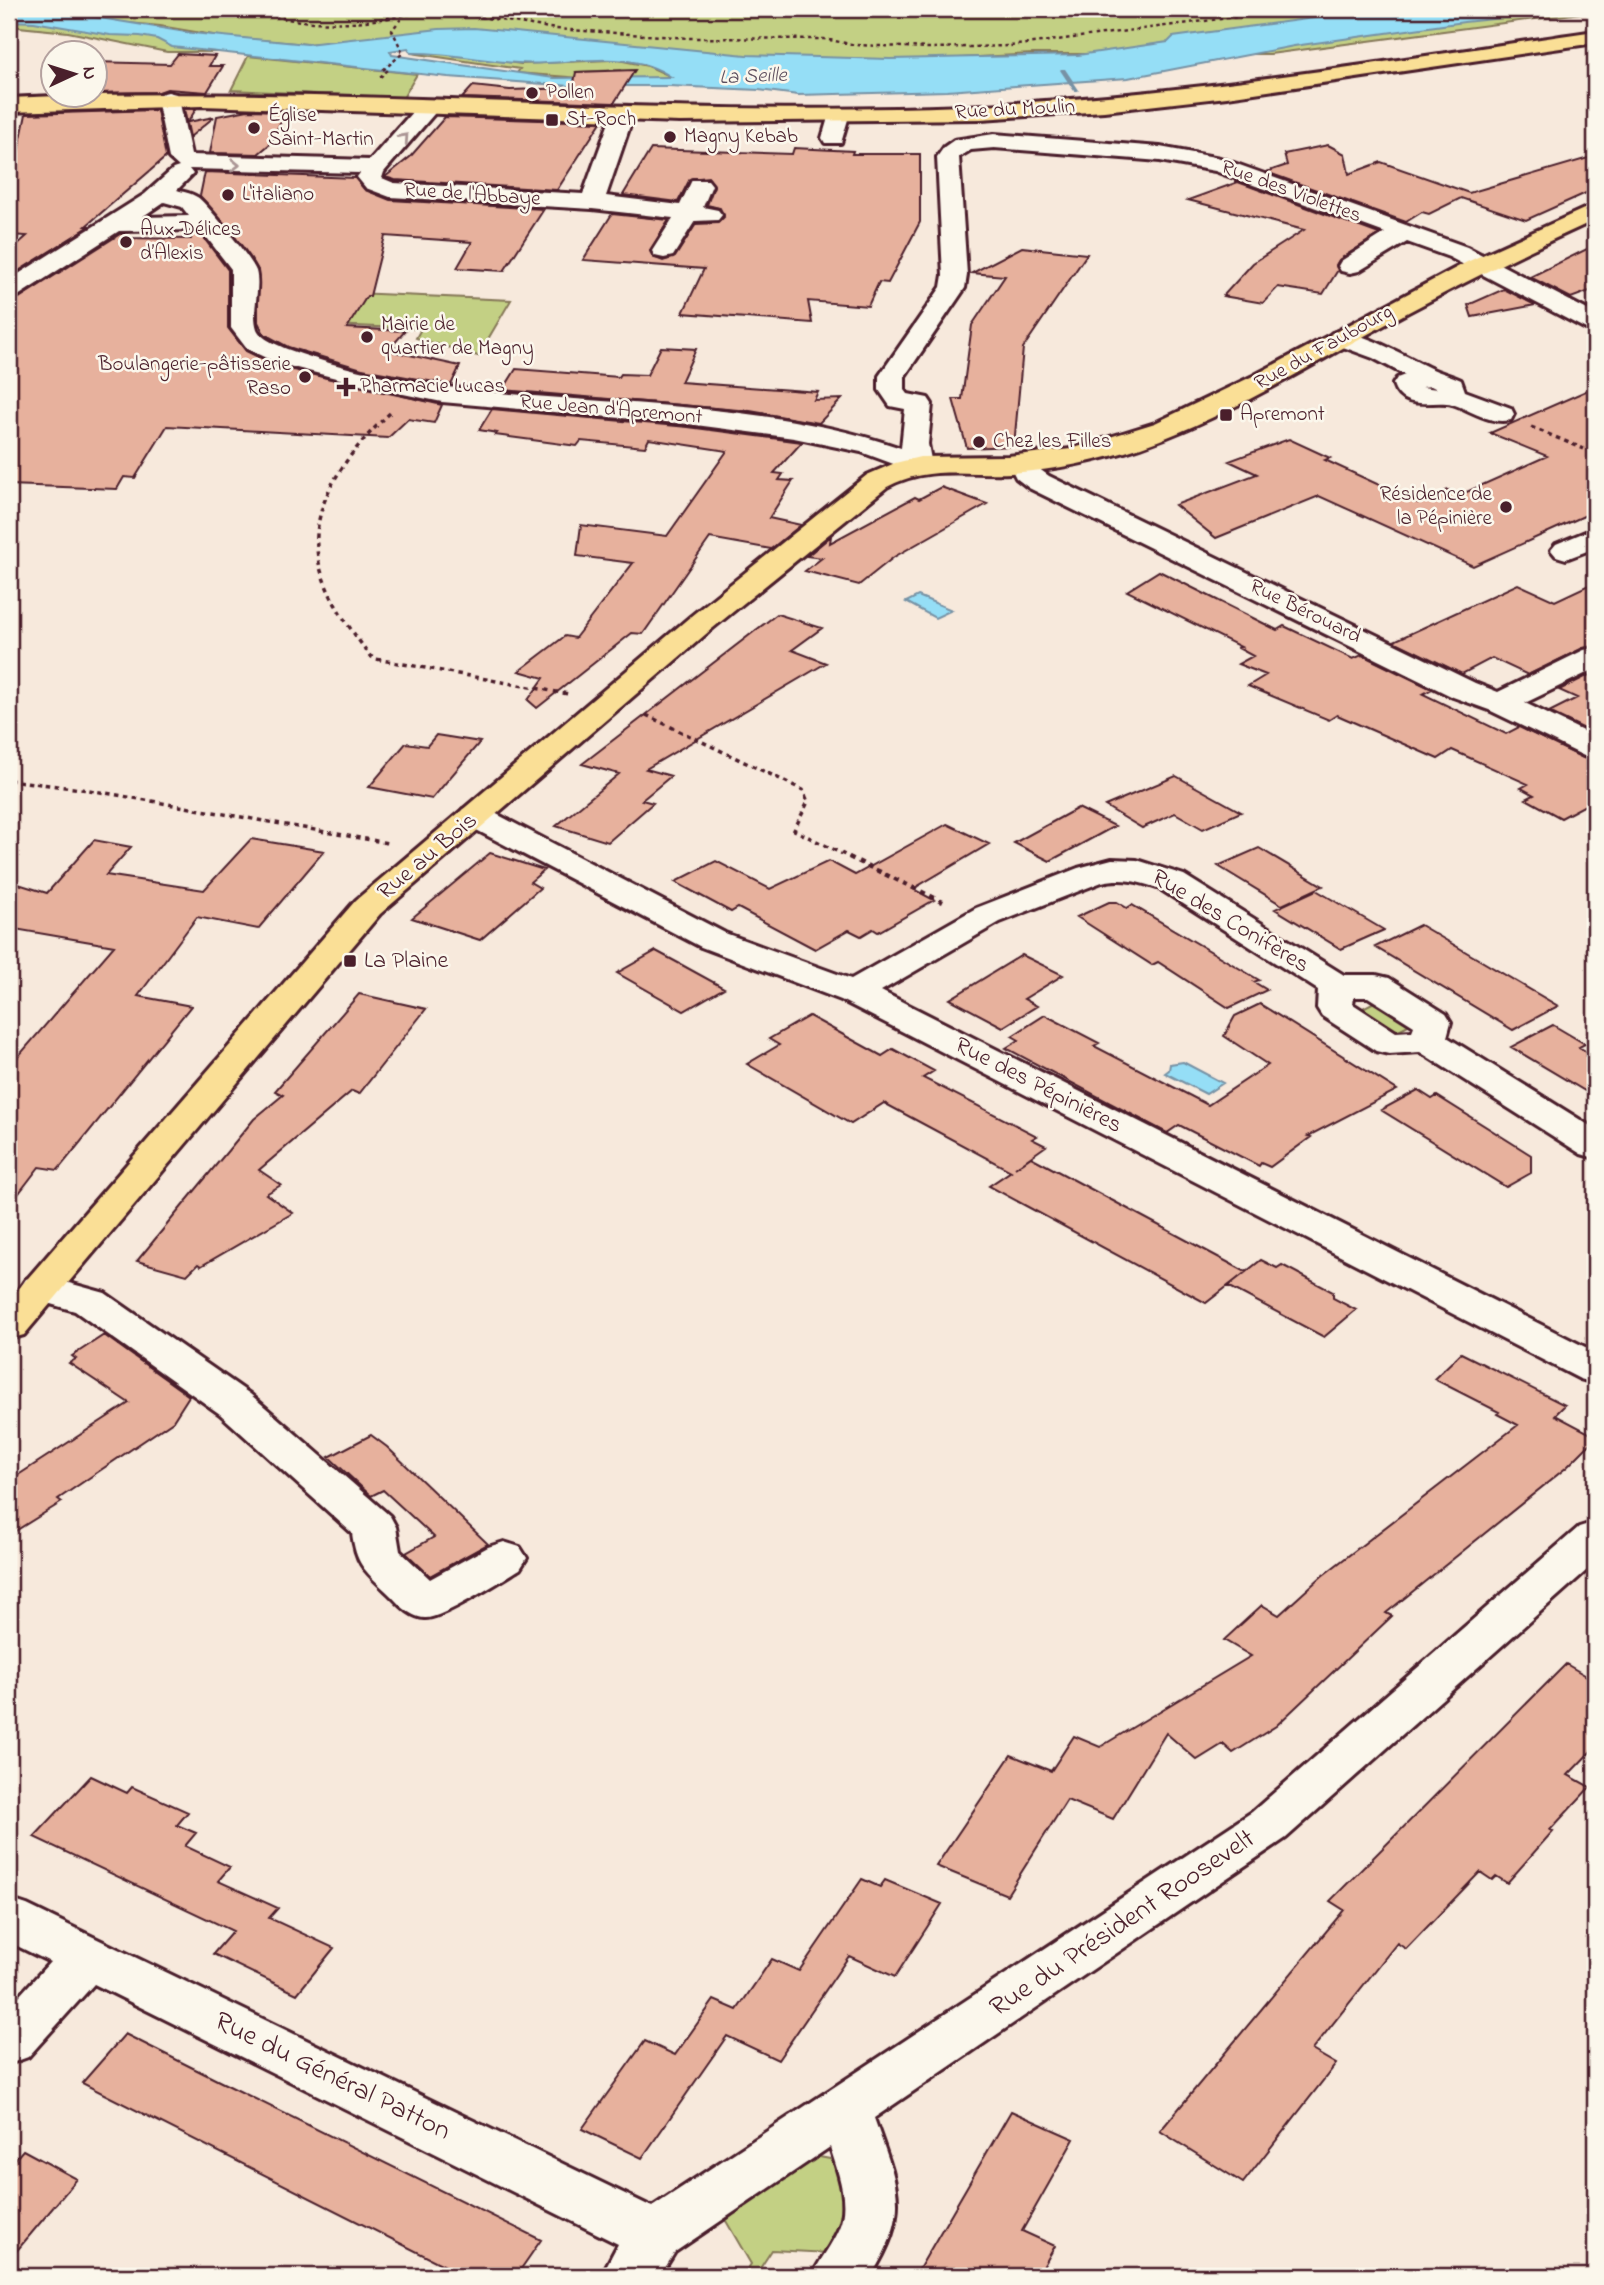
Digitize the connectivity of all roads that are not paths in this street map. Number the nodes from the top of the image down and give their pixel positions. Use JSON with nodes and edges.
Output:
{"nodes":[{"id":1,"x":1595,"y":37,"type":"edge"},
{"id":2,"x":168,"y":99,"type":"junction"},
{"id":3,"x":9,"y":105,"type":"edge"},
{"id":4,"x":429,"y":107,"type":"junction"},
{"id":5,"x":623,"y":114,"type":"junction"},
{"id":6,"x":838,"y":116,"type":"junction"},
{"id":7,"x":832,"y":138,"type":"dead end"},
{"id":8,"x":187,"y":167,"type":"junction"},
{"id":9,"x":376,"y":167,"type":"junction"},
{"id":10,"x":700,"y":185,"type":"dead end"},
{"id":11,"x":161,"y":193,"type":"junction"},
{"id":12,"x":190,"y":202,"type":"junction"},
{"id":13,"x":592,"y":202,"type":"junction"},
{"id":14,"x":1595,"y":211,"type":"edge"},
{"id":15,"x":700,"y":214,"type":"junction"},
{"id":16,"x":107,"y":228,"type":"junction"},
{"id":17,"x":212,"y":231,"type":"junction"},
{"id":18,"x":1408,"y":233,"type":"junction"},
{"id":19,"x":664,"y":251,"type":"dead end"},
{"id":20,"x":1482,"y":262,"type":"junction"},
{"id":21,"x":1350,"y":266,"type":"dead end"},
{"id":22,"x":9,"y":291,"type":"edge"},
{"id":23,"x":1595,"y":324,"type":"edge"},
{"id":24,"x":1341,"y":338,"type":"junction"},
{"id":25,"x":1501,"y":414,"type":"road end"},
{"id":26,"x":1023,"y":464,"type":"junction"},
{"id":27,"x":918,"y":466,"type":"junction"},
{"id":28,"x":1595,"y":537,"type":"edge"},
{"id":29,"x":1566,"y":550,"type":"dead end"},
{"id":30,"x":1595,"y":657,"type":"edge"},
{"id":31,"x":1500,"y":703,"type":"junction"},
{"id":32,"x":1595,"y":749,"type":"edge"},
{"id":33,"x":475,"y":816,"type":"junction"},
{"id":34,"x":854,"y":992,"type":"junction"},
{"id":35,"x":1595,"y":1146,"type":"edge"},
{"id":36,"x":40,"y":1288,"type":"junction"},
{"id":37,"x":9,"y":1325,"type":"edge"},
{"id":38,"x":1595,"y":1368,"type":"edge"},
{"id":39,"x":1595,"y":1538,"type":"edge"},
{"id":40,"x":504,"y":1558,"type":"dead end"},
{"id":41,"x":9,"y":1919,"type":"edge"},
{"id":42,"x":87,"y":1958,"type":"junction"},
{"id":43,"x":9,"y":2042,"type":"edge"},
{"id":44,"x":844,"y":2110,"type":"junction"},
{"id":45,"x":642,"y":2255,"type":"edge"},
{"id":46,"x":840,"y":2276,"type":"edge"}],
"edges":[{"from":1,"to":6,"type":"main road","name":"Rue du Moulin"},
{"from":2,"to":3,"type":"main road","name":"Rue du Moulin"},
{"from":2,"to":4,"type":"main road","name":"Rue du Moulin"},
{"from":2,"to":8,"type":"street"},
{"from":4,"to":5,"type":"main road","name":"Rue du Moulin"},
{"from":9,"to":4,"type":"street","one_way":true},
{"from":5,"to":6,"type":"main road","name":"Rue du Moulin"},
{"from":5,"to":13,"type":"street"},
{"from":6,"to":7,"type":"street"},
{"from":8,"to":9,"type":"street","one_way":true},
{"from":8,"to":11,"type":"street"},
{"from":8,"to":12,"type":"street"},
{"from":9,"to":13,"type":"street","name":"Rue de l'Abbaye"},
{"from":10,"to":15,"type":"street"},
{"from":11,"to":12,"type":"street"},
{"from":11,"to":16,"type":"street"},
{"from":12,"to":17,"type":"street"},
{"from":13,"to":15,"type":"street","name":"Rue de l'Abbaye"},
{"from":14,"to":20,"type":"main road","name":"Rue du Faubourg"},
{"from":15,"to":19,"type":"street"},
{"from":16,"to":17,"type":"street"},
{"from":16,"to":22,"type":"street"},
{"from":17,"to":27,"type":"street","name":"Rue Jean d'Apremont"},
{"from":18,"to":20,"type":"street","name":"Rue des Violettes"},
{"from":18,"to":21,"type":"street"},
{"from":18,"to":27,"type":"street","name":"Rue des Violettes"},
{"from":20,"to":23,"type":"street","name":"Rue des Violettes"},
{"from":20,"to":24,"type":"main road","name":"Rue du Faubourg"},
{"from":24,"to":25,"type":"street"},
{"from":24,"to":26,"type":"main road","name":"Rue du Faubourg"},
{"from":26,"to":27,"type":"main road","name":"Rue du Faubourg"},
{"from":26,"to":31,"type":"street","name":"Rue Bérouard"},
{"from":27,"to":33,"type":"main road","name":"Rue au Bois"},
{"from":28,"to":29,"type":"street"},
{"from":30,"to":31,"type":"street"},
{"from":31,"to":32,"type":"street","name":"Rue Bérouard"},
{"from":33,"to":34,"type":"street","name":"Rue des Pépinières"},
{"from":33,"to":36,"type":"main road","name":"Rue au Bois"},
{"from":34,"to":35,"type":"street","name":"Rue des Conifères"},
{"from":34,"to":38,"type":"street","name":"Rue des Pépinières"},
{"from":36,"to":37,"type":"main road","name":"Rue au Bois"},
{"from":36,"to":40,"type":"street"},
{"from":39,"to":44,"type":"street","name":"Rue du Président Roosevelt"},
{"from":41,"to":42,"type":"street","name":"Rue du Général Patton"},
{"from":42,"to":43,"type":"street"},
{"from":42,"to":45,"type":"street","name":"Rue du Général Patton"},
{"from":44,"to":45,"type":"street","name":"Rue du Président Roosevelt"},
{"from":44,"to":46,"type":"street"}]}
